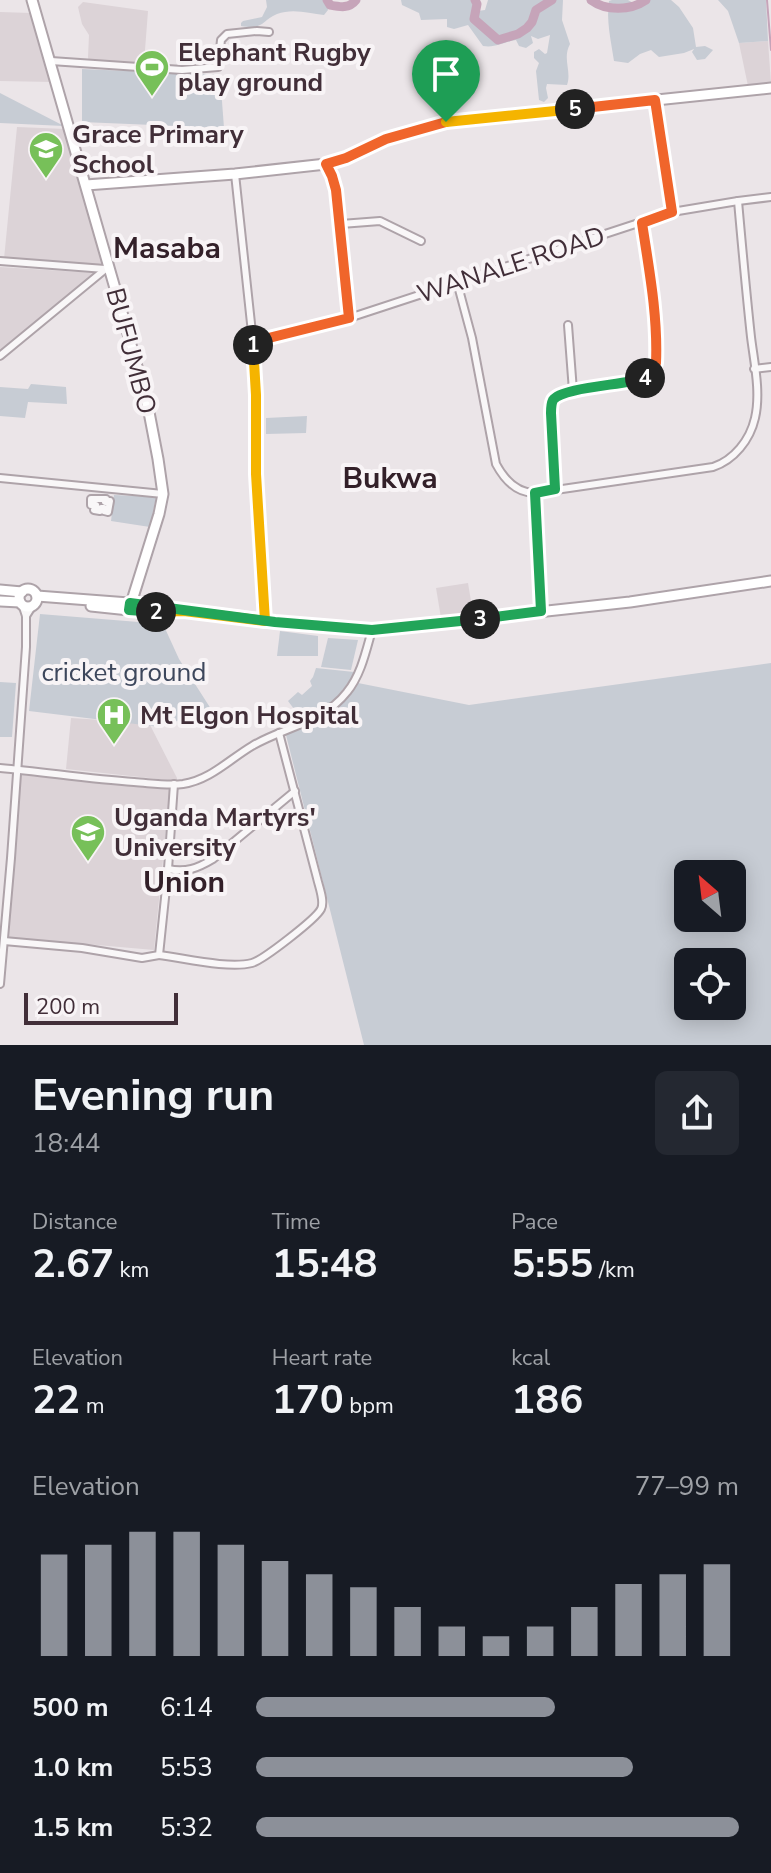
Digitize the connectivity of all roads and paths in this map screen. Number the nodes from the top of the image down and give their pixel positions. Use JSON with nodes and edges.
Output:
{"nodes":[{"id":1,"x":32,"y":0,"type":"edge"},
{"id":2,"x":269,"y":32,"type":"dead end"},
{"id":3,"x":51,"y":61,"type":"junction"},
{"id":4,"x":771,"y":88,"type":"edge"},
{"id":5,"x":655,"y":100,"type":"junction"},
{"id":6,"x":326,"y":164,"type":"junction"},
{"id":7,"x":235,"y":174,"type":"junction"},
{"id":8,"x":86,"y":185,"type":"junction"},
{"id":9,"x":771,"y":197,"type":"edge"},
{"id":10,"x":738,"y":201,"type":"junction"},
{"id":11,"x":672,"y":212,"type":"junction"},
{"id":12,"x":642,"y":223,"type":"junction"},
{"id":13,"x":341,"y":224,"type":"junction"},
{"id":14,"x":421,"y":241,"type":"dead end"},
{"id":15,"x":0,"y":261,"type":"edge"},
{"id":16,"x":107,"y":268,"type":"junction"},
{"id":17,"x":457,"y":282,"type":"junction"},
{"id":18,"x":349,"y":318,"type":"junction"},
{"id":19,"x":568,"y":325,"type":"dead end"},
{"id":20,"x":253,"y":342,"type":"junction"},
{"id":21,"x":0,"y":356,"type":"edge"},
{"id":22,"x":771,"y":367,"type":"edge"},
{"id":23,"x":754,"y":369,"type":"junction"},
{"id":24,"x":573,"y":391,"type":"junction"},
{"id":25,"x":0,"y":478,"type":"edge"},
{"id":26,"x":555,"y":489,"type":"junction"},
{"id":27,"x":535,"y":493,"type":"junction"},
{"id":28,"x":163,"y":494,"type":"junction"},
{"id":29,"x":108,"y":512,"type":"joint"},
{"id":30,"x":771,"y":581,"type":"edge"},
{"id":31,"x":0,"y":590,"type":"edge"},
{"id":32,"x":28,"y":600,"type":"junction"},
{"id":33,"x":0,"y":601,"type":"edge"},
{"id":34,"x":129,"y":606,"type":"junction"},
{"id":35,"x":541,"y":611,"type":"junction"},
{"id":36,"x":265,"y":621,"type":"junction"},
{"id":37,"x":372,"y":630,"type":"junction"},
{"id":38,"x":279,"y":733,"type":"junction"},
{"id":39,"x":0,"y":768,"type":"edge"},
{"id":40,"x":16,"y":769,"type":"junction"},
{"id":41,"x":174,"y":784,"type":"junction"},
{"id":42,"x":295,"y":791,"type":"junction"},
{"id":43,"x":0,"y":856,"type":"edge"},
{"id":44,"x":11,"y":858,"type":"junction"},
{"id":45,"x":168,"y":869,"type":"junction"},
{"id":46,"x":2,"y":928,"type":"edge"},
{"id":47,"x":4,"y":941,"type":"junction"},
{"id":48,"x":159,"y":955,"type":"junction"},
{"id":49,"x":0,"y":984,"type":"edge"}],
"edges":[{"from":1,"to":3,"type":"street","name":"BUFUMBO"},
{"from":2,"to":3,"type":"street"},
{"from":3,"to":8,"type":"street","name":"BUFUMBO"},
{"from":4,"to":5,"type":"street"},
{"from":5,"to":6,"type":"street"},
{"from":5,"to":11,"type":"street"},
{"from":6,"to":7,"type":"street"},
{"from":6,"to":13,"type":"street"},
{"from":7,"to":8,"type":"street"},
{"from":7,"to":20,"type":"street"},
{"from":8,"to":16,"type":"street","name":"BUFUMBO"},
{"from":9,"to":10,"type":"street","name":"WANALE ROAD"},
{"from":10,"to":11,"type":"street","name":"WANALE ROAD"},
{"from":10,"to":23,"type":"street"},
{"from":11,"to":12,"type":"street","name":"WANALE ROAD"},
{"from":12,"to":17,"type":"street","name":"WANALE ROAD"},
{"from":12,"to":24,"type":"street"},
{"from":13,"to":14,"type":"street"},
{"from":13,"to":18,"type":"street"},
{"from":15,"to":16,"type":"street"},
{"from":16,"to":21,"type":"street"},
{"from":16,"to":28,"type":"street","name":"BUFUMBO"},
{"from":17,"to":18,"type":"street","name":"WANALE ROAD"},
{"from":17,"to":27,"type":"street"},
{"from":18,"to":20,"type":"street","name":"WANALE ROAD"},
{"from":19,"to":24,"type":"street"},
{"from":20,"to":36,"type":"street"},
{"from":22,"to":23,"type":"street"},
{"from":23,"to":26,"type":"street"},
{"from":24,"to":26,"type":"street"},
{"from":25,"to":28,"type":"street"},
{"from":26,"to":27,"type":"street"},
{"from":27,"to":35,"type":"street"},
{"from":28,"to":34,"type":"street","name":"BUFUMBO"},
{"from":29,"to":29,"type":"street"},
{"from":30,"to":35,"type":"street"},
{"from":31,"to":32,"type":"street"},
{"from":32,"to":33,"type":"street"},
{"from":32,"to":34,"type":"street"},
{"from":32,"to":40,"type":"street"},
{"from":34,"to":36,"type":"street"},
{"from":35,"to":37,"type":"street"},
{"from":36,"to":37,"type":"street"},
{"from":37,"to":38,"type":"street"},
{"from":38,"to":41,"type":"street"},
{"from":38,"to":42,"type":"street"},
{"from":39,"to":40,"type":"street"},
{"from":40,"to":41,"type":"street"},
{"from":40,"to":44,"type":"street"},
{"from":41,"to":45,"type":"street"},
{"from":42,"to":45,"type":"street"},
{"from":42,"to":48,"type":"street"},
{"from":43,"to":44,"type":"street"},
{"from":44,"to":46,"type":"street"},
{"from":45,"to":48,"type":"street"},
{"from":46,"to":47,"type":"street"},
{"from":47,"to":48,"type":"street"},
{"from":47,"to":49,"type":"street"}]}
